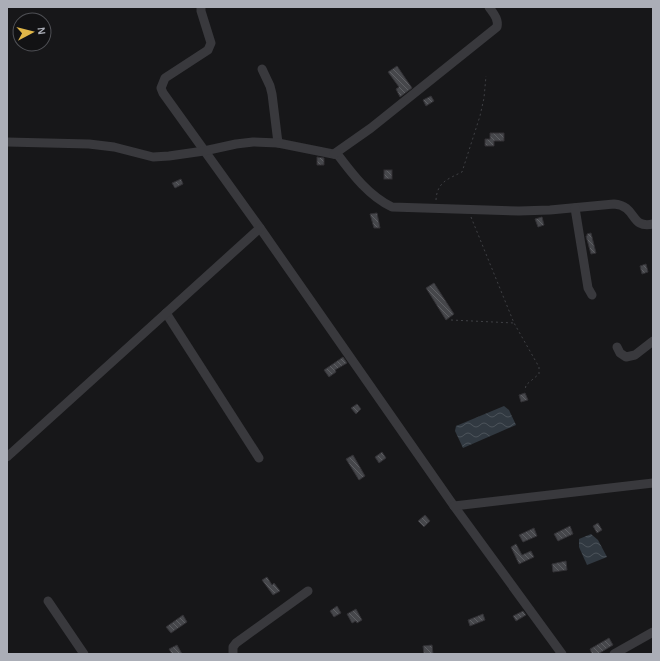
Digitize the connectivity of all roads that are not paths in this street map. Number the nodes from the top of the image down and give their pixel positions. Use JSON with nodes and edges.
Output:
{"nodes":[{"id":1,"x":201,"y":7,"type":"edge"},
{"id":2,"x":489,"y":7,"type":"edge"},
{"id":3,"x":262,"y":69,"type":"dead end"},
{"id":4,"x":7,"y":142,"type":"edge"},
{"id":5,"x":278,"y":143,"type":"junction"},
{"id":6,"x":334,"y":154,"type":"junction"},
{"id":7,"x":208,"y":157,"type":"junction"},
{"id":8,"x":574,"y":208,"type":"junction"},
{"id":9,"x":653,"y":224,"type":"edge"},
{"id":10,"x":260,"y":228,"type":"junction"},
{"id":11,"x":592,"y":295,"type":"dead end"},
{"id":12,"x":166,"y":313,"type":"junction"},
{"id":13,"x":653,"y":341,"type":"edge"},
{"id":14,"x":617,"y":348,"type":"dead end"},
{"id":15,"x":7,"y":457,"type":"edge"},
{"id":16,"x":259,"y":458,"type":"dead end"},
{"id":17,"x":653,"y":483,"type":"edge"},
{"id":18,"x":454,"y":506,"type":"junction"},
{"id":19,"x":308,"y":591,"type":"dead end"},
{"id":20,"x":48,"y":601,"type":"dead end"},
{"id":21,"x":653,"y":632,"type":"edge"},
{"id":22,"x":84,"y":654,"type":"edge"},
{"id":23,"x":234,"y":654,"type":"edge"},
{"id":24,"x":562,"y":654,"type":"edge"},
{"id":25,"x":614,"y":654,"type":"edge"}],
"edges":[{"from":1,"to":7,"type":"street"},
{"from":2,"to":6,"type":"street"},
{"from":3,"to":5,"type":"street"},
{"from":4,"to":7,"type":"street"},
{"from":5,"to":6,"type":"street"},
{"from":5,"to":7,"type":"street"},
{"from":6,"to":8,"type":"street"},
{"from":7,"to":10,"type":"street"},
{"from":8,"to":9,"type":"street"},
{"from":8,"to":11,"type":"street"},
{"from":10,"to":12,"type":"street"},
{"from":10,"to":18,"type":"street"},
{"from":12,"to":15,"type":"street"},
{"from":12,"to":16,"type":"street"},
{"from":13,"to":14,"type":"street"},
{"from":17,"to":18,"type":"street"},
{"from":18,"to":24,"type":"street"},
{"from":19,"to":23,"type":"street"},
{"from":20,"to":22,"type":"street"},
{"from":21,"to":25,"type":"street"}]}
